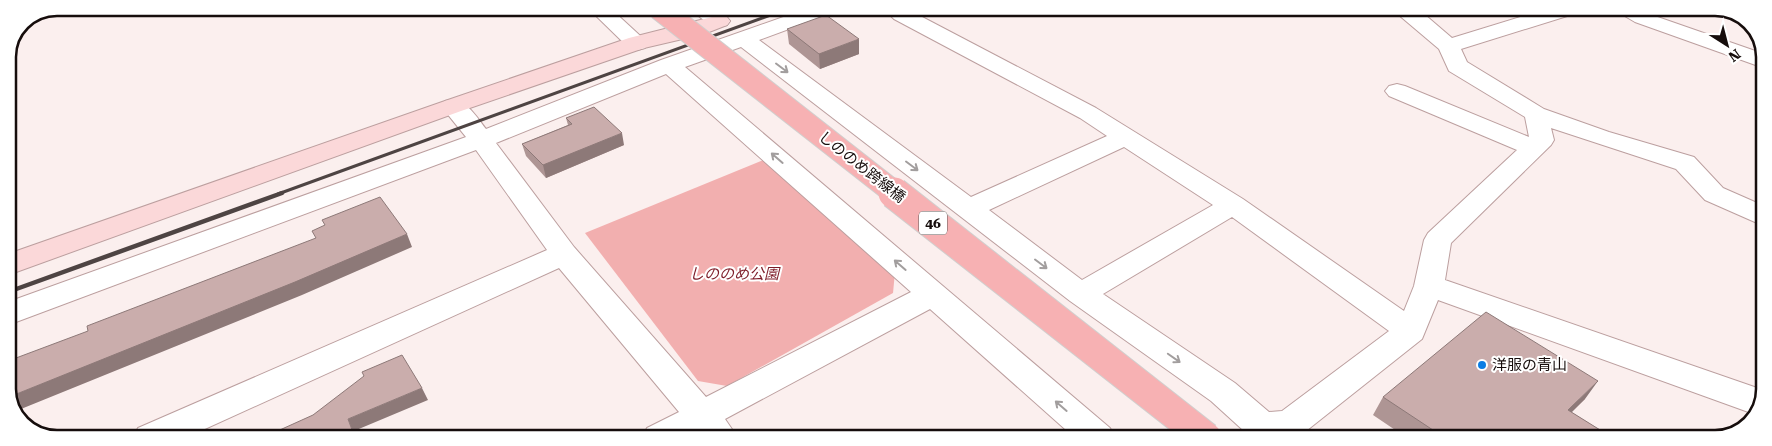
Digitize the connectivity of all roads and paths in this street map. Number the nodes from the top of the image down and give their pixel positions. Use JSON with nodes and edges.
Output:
{"nodes":[{"id":1,"x":607,"y":16,"type":"edge"},
{"id":2,"x":669,"y":16,"type":"edge"},
{"id":3,"x":712,"y":16,"type":"edge"},
{"id":4,"x":805,"y":16,"type":"edge"},
{"id":5,"x":903,"y":16,"type":"edge"},
{"id":6,"x":1412,"y":16,"type":"edge"},
{"id":7,"x":1540,"y":16,"type":"edge"},
{"id":8,"x":1639,"y":16,"type":"edge"},
{"id":9,"x":743,"y":38,"type":"junction"},
{"id":10,"x":637,"y":43,"type":"junction"},
{"id":11,"x":1449,"y":46,"type":"junction"},
{"id":12,"x":1756,"y":58,"type":"edge"},
{"id":13,"x":670,"y":66,"type":"junction"},
{"id":14,"x":1397,"y":91,"type":"dead end"},
{"id":15,"x":453,"y":106,"type":"junction"},
{"id":16,"x":1536,"y":114,"type":"junction"},
{"id":17,"x":1125,"y":137,"type":"junction"},
{"id":18,"x":480,"y":140,"type":"junction"},
{"id":19,"x":1533,"y":148,"type":"junction"},
{"id":20,"x":1233,"y":205,"type":"junction"},
{"id":21,"x":968,"y":209,"type":"junction"},
{"id":22,"x":1756,"y":213,"type":"edge"},
{"id":23,"x":564,"y":254,"type":"junction"},
{"id":24,"x":16,"y":262,"type":"edge"},
{"id":25,"x":1429,"y":286,"type":"junction"},
{"id":26,"x":933,"y":294,"type":"junction"},
{"id":27,"x":1082,"y":294,"type":"junction"},
{"id":28,"x":16,"y":311,"type":"edge"},
{"id":29,"x":1411,"y":330,"type":"junction"},
{"id":30,"x":1754,"y":401,"type":"edge"},
{"id":31,"x":712,"y":426,"type":"edge"},
{"id":32,"x":168,"y":430,"type":"edge"},
{"id":33,"x":694,"y":430,"type":"edge"},
{"id":34,"x":1089,"y":430,"type":"edge"},
{"id":35,"x":1196,"y":430,"type":"edge"},
{"id":36,"x":1259,"y":430,"type":"edge"},
{"id":37,"x":1268,"y":430,"type":"edge"}],
"edges":[{"from":1,"to":10,"type":"street"},
{"from":2,"to":35,"type":"main road","name":"しののめ跨線橋","number":"46","bridge":true},
{"from":3,"to":10,"type":"street"},
{"from":4,"to":9,"type":"street"},
{"from":5,"to":17,"type":"street"},
{"from":6,"to":11,"type":"street"},
{"from":7,"to":11,"type":"street"},
{"from":8,"to":12,"type":"street"},
{"from":9,"to":13,"type":"street"},
{"from":9,"to":21,"type":"street","one_way":true},
{"from":10,"to":15,"type":"street"},
{"from":11,"to":16,"type":"street"},
{"from":13,"to":18,"type":"street"},
{"from":26,"to":13,"type":"street","one_way":true},
{"from":14,"to":19,"type":"street"},
{"from":15,"to":18,"type":"street"},
{"from":15,"to":24,"type":"street"},
{"from":16,"to":19,"type":"street"},
{"from":16,"to":22,"type":"street"},
{"from":17,"to":20,"type":"street"},
{"from":17,"to":21,"type":"street"},
{"from":18,"to":23,"type":"street"},
{"from":18,"to":28,"type":"street"},
{"from":19,"to":25,"type":"street"},
{"from":20,"to":27,"type":"street"},
{"from":20,"to":29,"type":"street"},
{"from":21,"to":27,"type":"street","one_way":true},
{"from":23,"to":31,"type":"street"},
{"from":23,"to":32,"type":"street"},
{"from":25,"to":29,"type":"street"},
{"from":25,"to":30,"type":"street"},
{"from":26,"to":31,"type":"street"},
{"from":34,"to":26,"type":"street","one_way":true},
{"from":27,"to":36,"type":"street","one_way":true},
{"from":29,"to":37,"type":"street"},
{"from":31,"to":33,"type":"street"}]}
